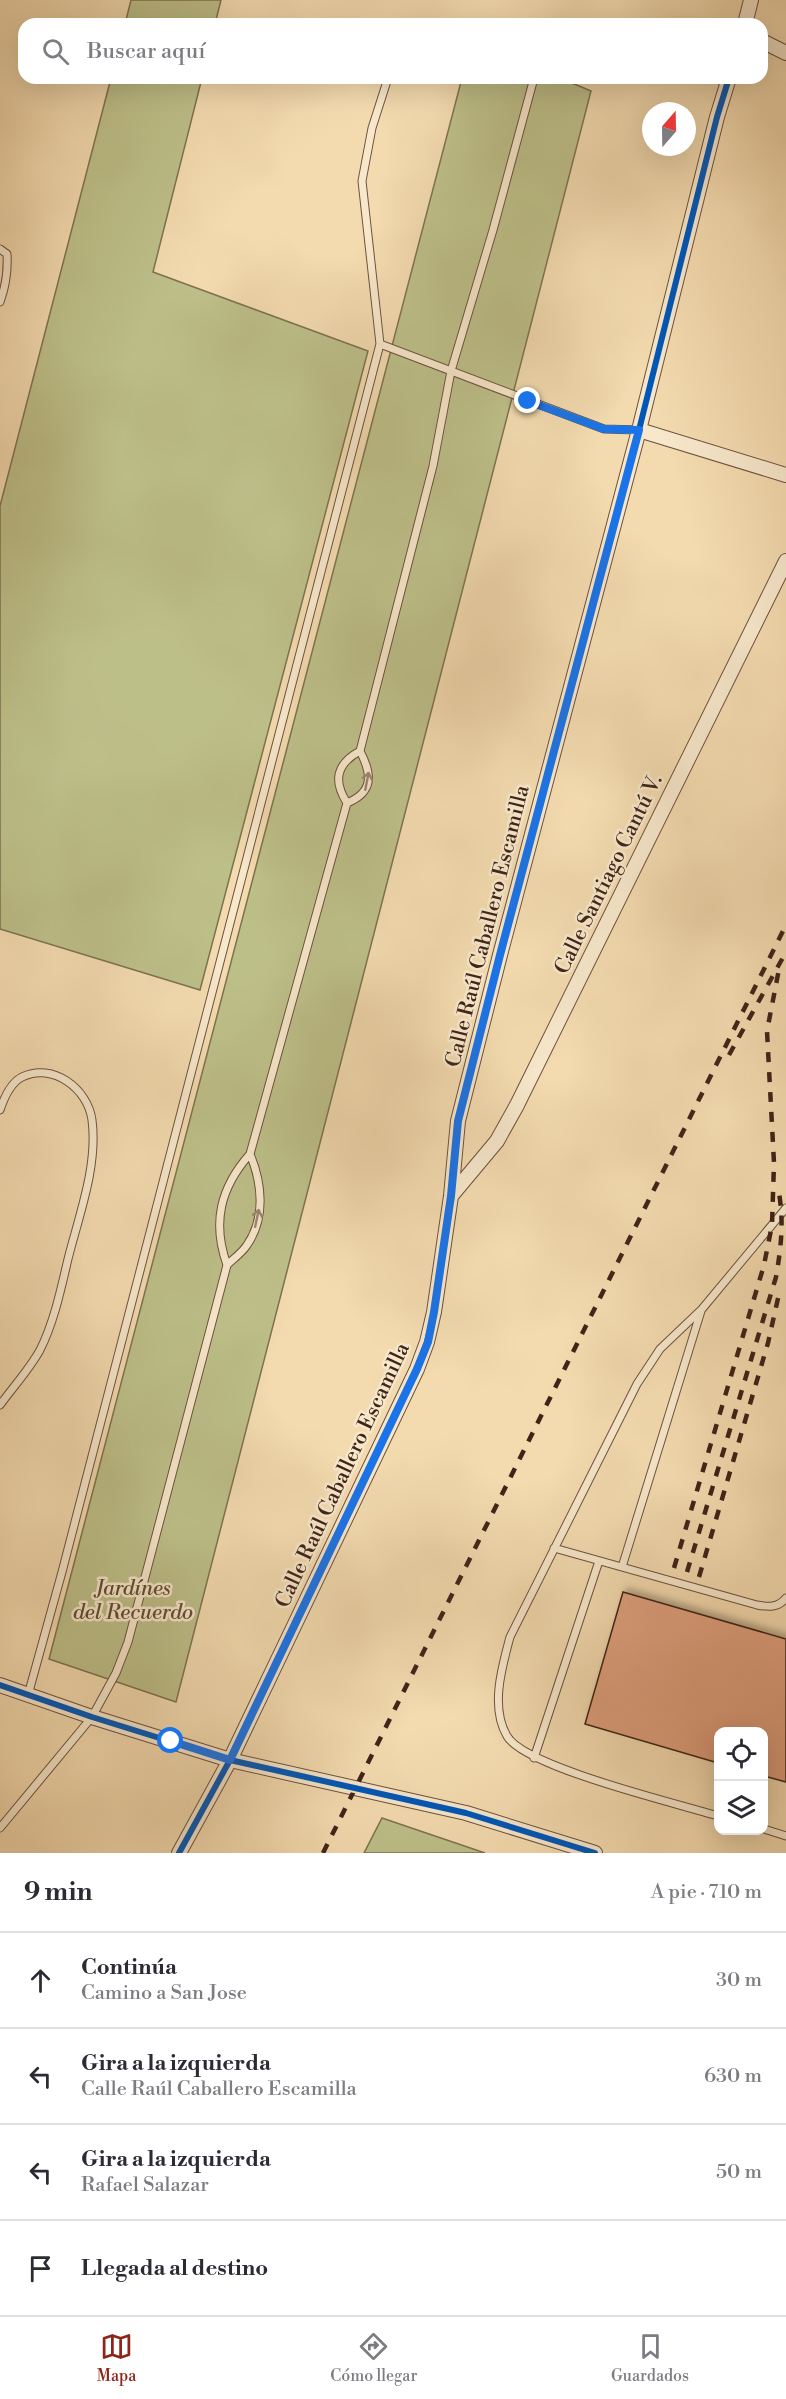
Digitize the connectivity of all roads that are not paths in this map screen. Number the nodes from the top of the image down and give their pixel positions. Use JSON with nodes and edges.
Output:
{"nodes":[{"id":1,"x":752,"y":0,"type":"edge"},
{"id":2,"x":747,"y":18,"type":"edge"},
{"id":3,"x":768,"y":44,"type":"edge"},
{"id":4,"x":786,"y":53,"type":"edge"},
{"id":5,"x":386,"y":84,"type":"edge"},
{"id":6,"x":532,"y":84,"type":"edge"},
{"id":7,"x":727,"y":84,"type":"edge"},
{"id":8,"x":0,"y":249,"type":"edge"},
{"id":9,"x":0,"y":302,"type":"edge"},
{"id":10,"x":380,"y":344,"type":"junction"},
{"id":11,"x":451,"y":371,"type":"junction"},
{"id":12,"x":639,"y":430,"type":"junction"},
{"id":13,"x":786,"y":476,"type":"edge"},
{"id":14,"x":786,"y":561,"type":"edge"},
{"id":15,"x":360,"y":752,"type":"junction"},
{"id":16,"x":347,"y":803,"type":"junction"},
{"id":17,"x":0,"y":1110,"type":"edge"},
{"id":18,"x":250,"y":1154,"type":"junction"},
{"id":19,"x":451,"y":1196,"type":"junction"},
{"id":20,"x":786,"y":1208,"type":"edge"},
{"id":21,"x":226,"y":1265,"type":"junction"},
{"id":22,"x":702,"y":1309,"type":"junction"},
{"id":23,"x":0,"y":1405,"type":"edge"},
{"id":24,"x":554,"y":1548,"type":"junction"},
{"id":25,"x":600,"y":1561,"type":"junction"},
{"id":26,"x":622,"y":1567,"type":"junction"},
{"id":27,"x":786,"y":1598,"type":"edge"},
{"id":28,"x":0,"y":1685,"type":"edge"},
{"id":29,"x":28,"y":1695,"type":"junction"},
{"id":30,"x":92,"y":1717,"type":"junction"},
{"id":31,"x":534,"y":1758,"type":"junction"},
{"id":32,"x":230,"y":1760,"type":"junction"},
{"id":33,"x":714,"y":1815,"type":"edge"},
{"id":34,"x":0,"y":1828,"type":"edge"},
{"id":35,"x":768,"y":1830,"type":"edge"},
{"id":36,"x":786,"y":1836,"type":"edge"},
{"id":37,"x":179,"y":1853,"type":"edge"},
{"id":38,"x":595,"y":1853,"type":"edge"}],
"edges":[{"from":1,"to":2,"type":"street"},
{"from":3,"to":4,"type":"street"},
{"from":5,"to":10,"type":"lane"},
{"from":6,"to":11,"type":"lane"},
{"from":7,"to":12,"type":"street","name":"Calle Raúl Caballero Escamilla"},
{"from":8,"to":9,"type":"lane"},
{"from":10,"to":11,"type":"lane"},
{"from":10,"to":29,"type":"lane"},
{"from":11,"to":12,"type":"lane"},
{"from":11,"to":15,"type":"lane"},
{"from":12,"to":13,"type":"street"},
{"from":12,"to":19,"type":"street","name":"Calle Raúl Caballero Escamilla"},
{"from":14,"to":19,"type":"street","name":"Calle Santiago Cantú V."},
{"from":15,"to":16,"type":"lane"},
{"from":16,"to":15,"type":"lane","one_way":true},
{"from":16,"to":18,"type":"lane"},
{"from":17,"to":23,"type":"lane"},
{"from":18,"to":21,"type":"lane"},
{"from":21,"to":18,"type":"lane","one_way":true},
{"from":19,"to":32,"type":"street","name":"Calle Raúl Caballero Escamilla"},
{"from":20,"to":22,"type":"lane"},
{"from":21,"to":30,"type":"lane"},
{"from":22,"to":24,"type":"lane"},
{"from":22,"to":26,"type":"lane"},
{"from":24,"to":25,"type":"lane"},
{"from":24,"to":31,"type":"lane"},
{"from":25,"to":26,"type":"lane"},
{"from":25,"to":31,"type":"lane"},
{"from":26,"to":27,"type":"lane"},
{"from":28,"to":29,"type":"street"},
{"from":29,"to":30,"type":"street"},
{"from":30,"to":32,"type":"street"},
{"from":30,"to":34,"type":"lane"},
{"from":31,"to":33,"type":"lane"},
{"from":32,"to":37,"type":"street","name":"Calle Raúl Caballero Escamilla"},
{"from":32,"to":38,"type":"street"},
{"from":35,"to":36,"type":"lane"}]}
